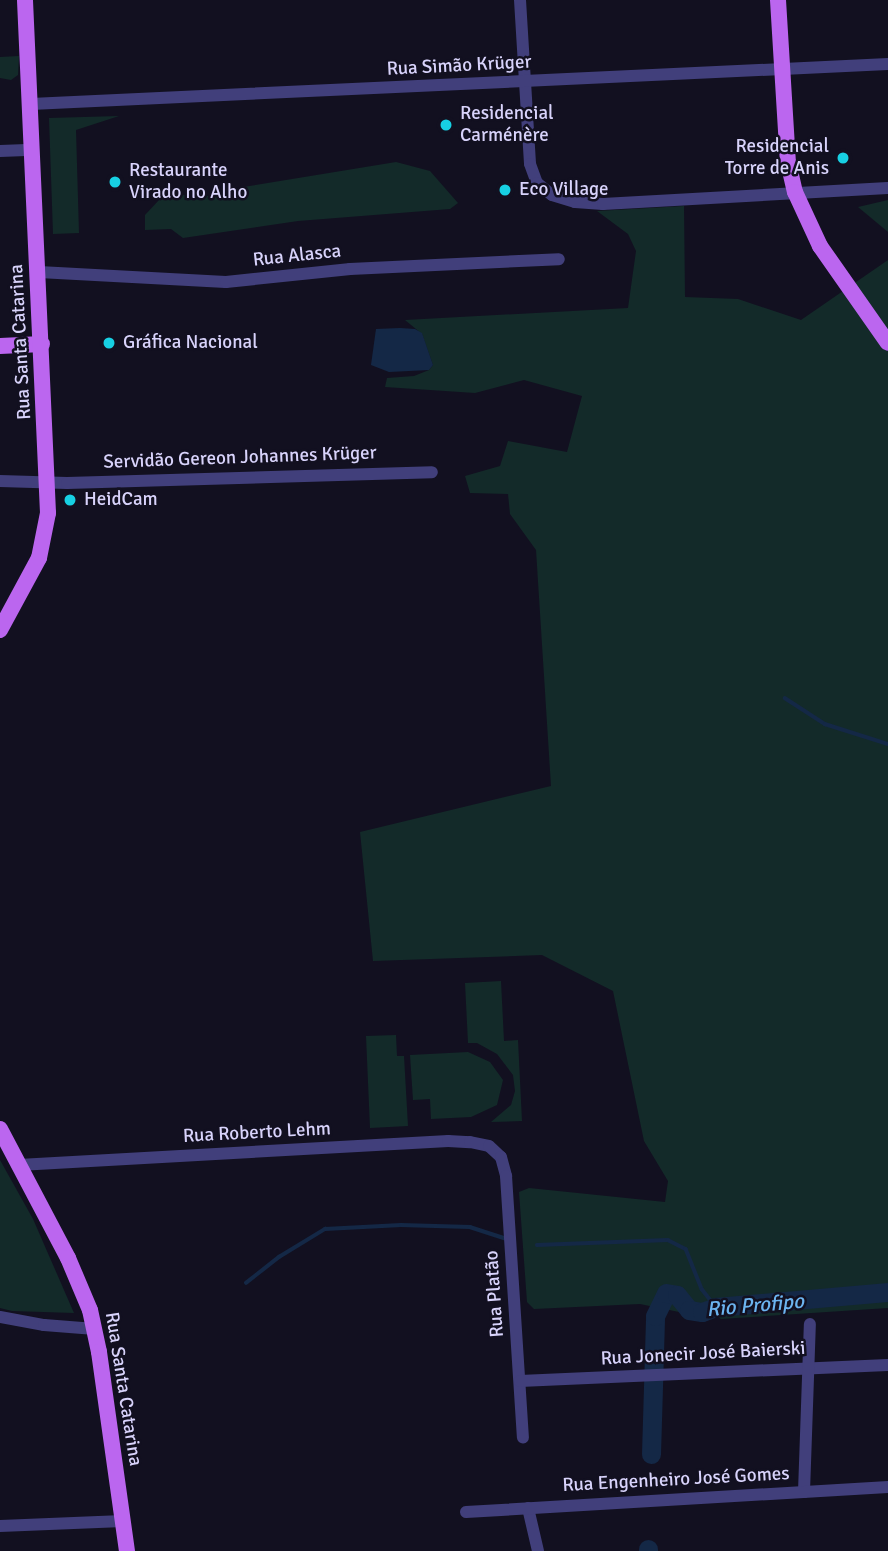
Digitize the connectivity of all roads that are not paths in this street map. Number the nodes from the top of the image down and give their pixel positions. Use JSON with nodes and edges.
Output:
{"nodes":[{"id":1,"x":25,"y":0,"type":"edge"},
{"id":2,"x":520,"y":0,"type":"edge"},
{"id":3,"x":778,"y":0,"type":"edge"},
{"id":4,"x":888,"y":64,"type":"edge"},
{"id":5,"x":781,"y":70,"type":"junction"},
{"id":6,"x":526,"y":82,"type":"junction"},
{"id":7,"x":31,"y":104,"type":"junction"},
{"id":8,"x":33,"y":150,"type":"junction"},
{"id":9,"x":0,"y":151,"type":"edge"},
{"id":10,"x":888,"y":188,"type":"edge"},
{"id":11,"x":795,"y":192,"type":"junction"},
{"id":12,"x":559,"y":259,"type":"dead end"},
{"id":13,"x":39,"y":272,"type":"junction"},
{"id":14,"x":888,"y":343,"type":"edge"},
{"id":15,"x":42,"y":344,"type":"junction"},
{"id":16,"x":0,"y":346,"type":"edge"},
{"id":17,"x":432,"y":472,"type":"dead end"},
{"id":18,"x":0,"y":481,"type":"edge"},
{"id":19,"x":48,"y":481,"type":"junction"},
{"id":20,"x":0,"y":630,"type":"edge"},
{"id":21,"x":0,"y":1129,"type":"edge"},
{"id":22,"x":496,"y":1151,"type":"joint"},
{"id":23,"x":19,"y":1165,"type":"junction"},
{"id":24,"x":0,"y":1317,"type":"edge"},
{"id":25,"x":810,"y":1324,"type":"dead end"},
{"id":26,"x":95,"y":1329,"type":"junction"},
{"id":27,"x":888,"y":1365,"type":"edge"},
{"id":28,"x":809,"y":1369,"type":"junction"},
{"id":29,"x":520,"y":1381,"type":"junction"},
{"id":30,"x":523,"y":1437,"type":"dead end"},
{"id":31,"x":888,"y":1487,"type":"edge"},
{"id":32,"x":804,"y":1492,"type":"junction"},
{"id":33,"x":528,"y":1508,"type":"junction"},
{"id":34,"x":466,"y":1512,"type":"dead end"},
{"id":35,"x":123,"y":1521,"type":"junction"},
{"id":36,"x":0,"y":1526,"type":"edge"},
{"id":37,"x":127,"y":1551,"type":"edge"},
{"id":38,"x":538,"y":1551,"type":"edge"}],
"edges":[{"from":1,"to":7,"type":"main road","name":"Rua Santa Catarina"},
{"from":2,"to":6,"type":"street"},
{"from":3,"to":5,"type":"main road"},
{"from":4,"to":5,"type":"street","name":"Rua Simão Krüger"},
{"from":5,"to":6,"type":"street","name":"Rua Simão Krüger"},
{"from":5,"to":11,"type":"main road"},
{"from":6,"to":7,"type":"street","name":"Rua Simão Krüger"},
{"from":6,"to":11,"type":"street"},
{"from":7,"to":8,"type":"main road","name":"Rua Santa Catarina"},
{"from":8,"to":9,"type":"street"},
{"from":8,"to":13,"type":"main road","name":"Rua Santa Catarina"},
{"from":10,"to":11,"type":"street"},
{"from":11,"to":14,"type":"main road"},
{"from":12,"to":13,"type":"street","name":"Rua Alasca"},
{"from":13,"to":15,"type":"main road","name":"Rua Santa Catarina"},
{"from":15,"to":16,"type":"main road"},
{"from":15,"to":19,"type":"main road","name":"Rua Santa Catarina"},
{"from":17,"to":19,"type":"street","name":"Servidão Gereon Johannes Krüger"},
{"from":18,"to":19,"type":"street","name":"Servidão Gereon Johannes Krüger"},
{"from":19,"to":20,"type":"main road","name":"Rua Santa Catarina"},
{"from":21,"to":23,"type":"main road","name":"Rua Santa Catarina"},
{"from":22,"to":23,"type":"street","name":"Rua Roberto Lehm"},
{"from":22,"to":29,"type":"street","name":"Rua Platão"},
{"from":23,"to":26,"type":"main road","name":"Rua Santa Catarina"},
{"from":24,"to":26,"type":"street"},
{"from":25,"to":28,"type":"street"},
{"from":26,"to":35,"type":"main road","name":"Rua Santa Catarina"},
{"from":27,"to":28,"type":"street","name":"Rua Jonecir José Baierski"},
{"from":28,"to":29,"type":"street","name":"Rua Jonecir José Baierski"},
{"from":28,"to":32,"type":"street"},
{"from":29,"to":30,"type":"street","name":"Rua Platão"},
{"from":31,"to":32,"type":"street","name":"Rua Engenheiro José Gomes"},
{"from":32,"to":33,"type":"street","name":"Rua Engenheiro José Gomes"},
{"from":33,"to":34,"type":"street","name":"Rua Engenheiro José Gomes"},
{"from":33,"to":38,"type":"street"},
{"from":35,"to":36,"type":"street"},
{"from":35,"to":37,"type":"main road","name":"Rua Santa Catarina"}]}
